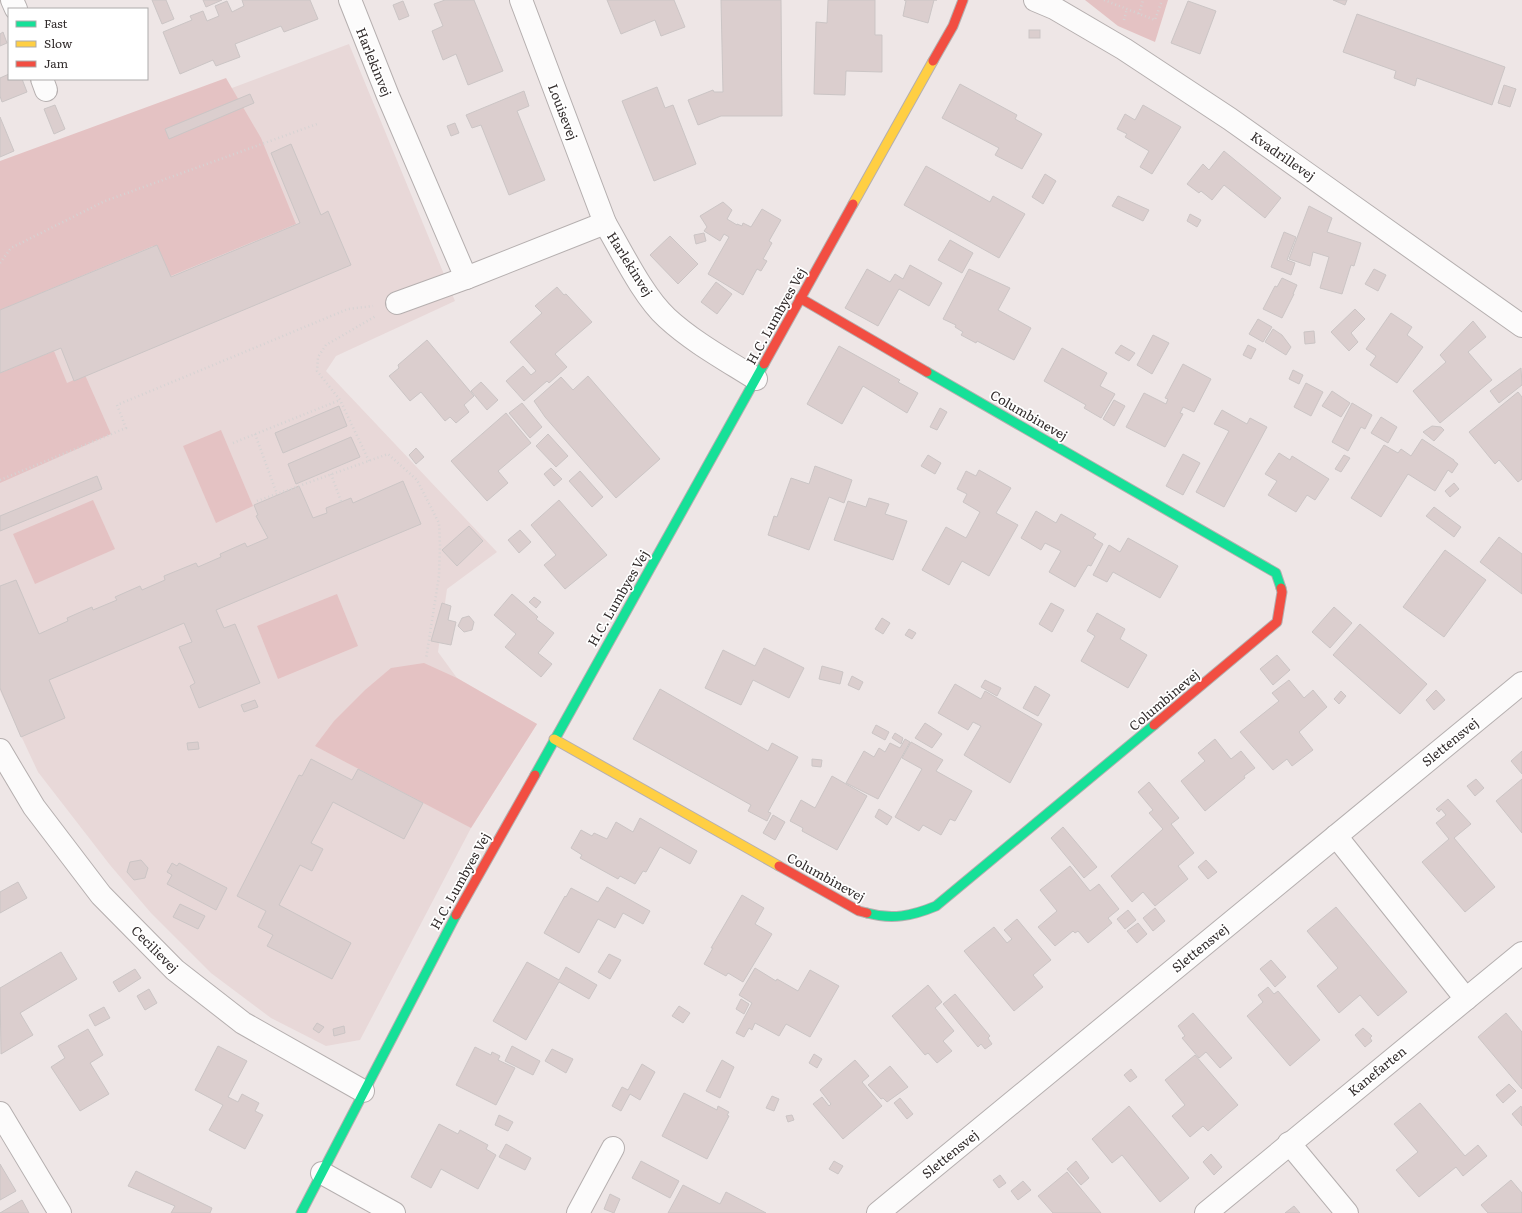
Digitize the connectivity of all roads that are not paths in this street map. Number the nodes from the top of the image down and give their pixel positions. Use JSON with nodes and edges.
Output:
{"nodes":[{"id":1,"x":350,"y":0,"type":"edge"},
{"id":2,"x":521,"y":0,"type":"edge"},
{"id":3,"x":963,"y":0,"type":"edge"},
{"id":4,"x":1035,"y":0,"type":"edge"},
{"id":5,"x":605,"y":223,"type":"junction"},
{"id":6,"x":466,"y":278,"type":"junction"},
{"id":7,"x":800,"y":298,"type":"junction"},
{"id":8,"x":397,"y":304,"type":"road end"},
{"id":9,"x":1522,"y":326,"type":"edge"},
{"id":10,"x":756,"y":379,"type":"junction"},
{"id":11,"x":1522,"y":683,"type":"edge"},
{"id":12,"x":554,"y":739,"type":"junction"},
{"id":13,"x":0,"y":750,"type":"edge"},
{"id":14,"x":1336,"y":836,"type":"junction"},
{"id":15,"x":1520,"y":960,"type":"edge"},
{"id":16,"x":1466,"y":999,"type":"junction"},
{"id":17,"x":363,"y":1091,"type":"junction"},
{"id":18,"x":0,"y":1113,"type":"edge"},
{"id":19,"x":1289,"y":1143,"type":"junction"},
{"id":20,"x":613,"y":1148,"type":"dead end"},
{"id":21,"x":322,"y":1173,"type":"junction"},
{"id":22,"x":60,"y":1213,"type":"edge"},
{"id":23,"x":301,"y":1213,"type":"edge"},
{"id":24,"x":394,"y":1213,"type":"edge"},
{"id":25,"x":578,"y":1213,"type":"edge"},
{"id":26,"x":878,"y":1213,"type":"edge"},
{"id":27,"x":1206,"y":1213,"type":"edge"},
{"id":28,"x":1347,"y":1213,"type":"edge"}],
"edges":[{"from":1,"to":6,"type":"street","name":"Harlekinvej"},
{"from":2,"to":5,"type":"street","name":"Louisevej"},
{"from":3,"to":7,"type":"street","name":"H.C. Lumbyes Vej"},
{"from":4,"to":9,"type":"street","name":"Kvadrillevej"},
{"from":5,"to":6,"type":"street","name":"Harlekinvej"},
{"from":5,"to":10,"type":"street","name":"Harlekinvej"},
{"from":6,"to":8,"type":"street","name":"Harlekinvej"},
{"from":7,"to":10,"type":"street","name":"H.C. Lumbyes Vej"},
{"from":7,"to":12,"type":"street","name":"Columbinevej"},
{"from":10,"to":12,"type":"street","name":"H.C. Lumbyes Vej"},
{"from":11,"to":14,"type":"street","name":"Slettensvej"},
{"from":12,"to":17,"type":"street","name":"H.C. Lumbyes Vej"},
{"from":13,"to":17,"type":"street","name":"Cecilievej"},
{"from":14,"to":16,"type":"street"},
{"from":14,"to":26,"type":"street","name":"Slettensvej"},
{"from":15,"to":16,"type":"street","name":"Kanefarten"},
{"from":16,"to":19,"type":"street","name":"Kanefarten"},
{"from":17,"to":21,"type":"street","name":"H.C. Lumbyes Vej"},
{"from":18,"to":22,"type":"street"},
{"from":19,"to":27,"type":"street","name":"Kanefarten"},
{"from":19,"to":28,"type":"street"},
{"from":20,"to":25,"type":"street"},
{"from":21,"to":23,"type":"street","name":"H.C. Lumbyes Vej"},
{"from":21,"to":24,"type":"street"}]}
